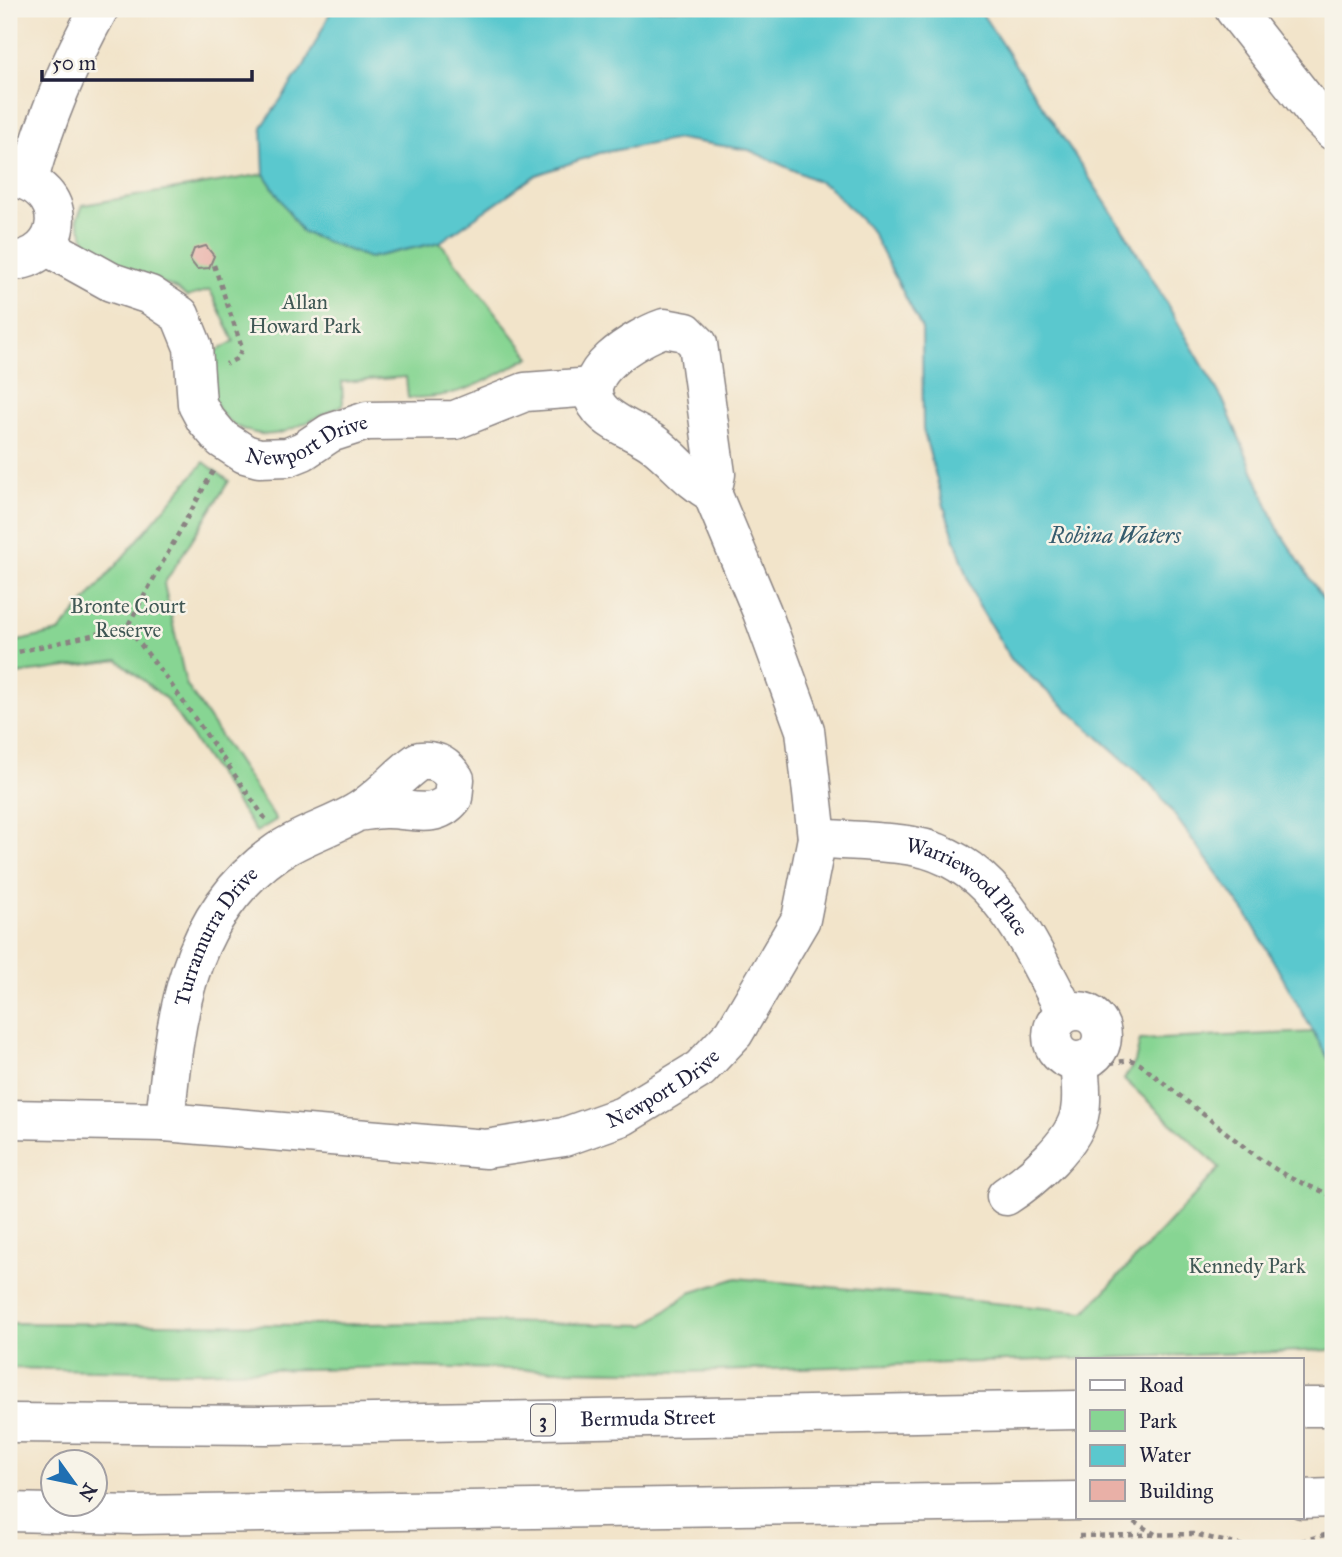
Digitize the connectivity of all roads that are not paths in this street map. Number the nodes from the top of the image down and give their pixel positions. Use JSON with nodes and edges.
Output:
{"nodes":[{"id":1,"x":99,"y":9,"type":"edge"},
{"id":2,"x":1234,"y":9,"type":"edge"},
{"id":3,"x":1333,"y":131,"type":"edge"},
{"id":4,"x":19,"y":178,"type":"edge"},
{"id":5,"x":46,"y":246,"type":"junction"},
{"id":6,"x":9,"y":261,"type":"edge"},
{"id":7,"x":593,"y":387,"type":"junction"},
{"id":8,"x":712,"y":493,"type":"junction"},
{"id":9,"x":357,"y":812,"type":"dead end"},
{"id":10,"x":817,"y":838,"type":"junction"},
{"id":11,"x":9,"y":1119,"type":"edge"},
{"id":12,"x":165,"y":1122,"type":"junction"},
{"id":13,"x":1006,"y":1196,"type":"dead end"},
{"id":14,"x":1304,"y":1407,"type":"edge"},
{"id":15,"x":1333,"y":1407,"type":"edge"},
{"id":16,"x":1076,"y":1410,"type":"edge"},
{"id":17,"x":9,"y":1423,"type":"edge"},
{"id":18,"x":1333,"y":1498,"type":"edge"},
{"id":19,"x":1304,"y":1499,"type":"edge"},
{"id":20,"x":1076,"y":1501,"type":"edge"},
{"id":21,"x":9,"y":1512,"type":"edge"}],
"edges":[{"from":1,"to":4,"type":"street"},
{"from":2,"to":3,"type":"street"},
{"from":4,"to":5,"type":"street"},
{"from":5,"to":6,"type":"street"},
{"from":5,"to":7,"type":"street","name":"Newport Drive"},
{"from":7,"to":8,"type":"street"},
{"from":7,"to":8,"type":"street","name":"Newport Drive"},
{"from":8,"to":10,"type":"street","name":"Newport Drive"},
{"from":9,"to":12,"type":"street","name":"Turramurra Drive"},
{"from":10,"to":12,"type":"street","name":"Newport Drive"},
{"from":10,"to":13,"type":"street","name":"Warriewood Place"},
{"from":11,"to":12,"type":"street","name":"Newport Drive"},
{"from":14,"to":15,"type":"street"},
{"from":16,"to":17,"type":"street","name":"Bermuda Street","number":"3"},
{"from":18,"to":19,"type":"street"},
{"from":20,"to":21,"type":"street"}]}
